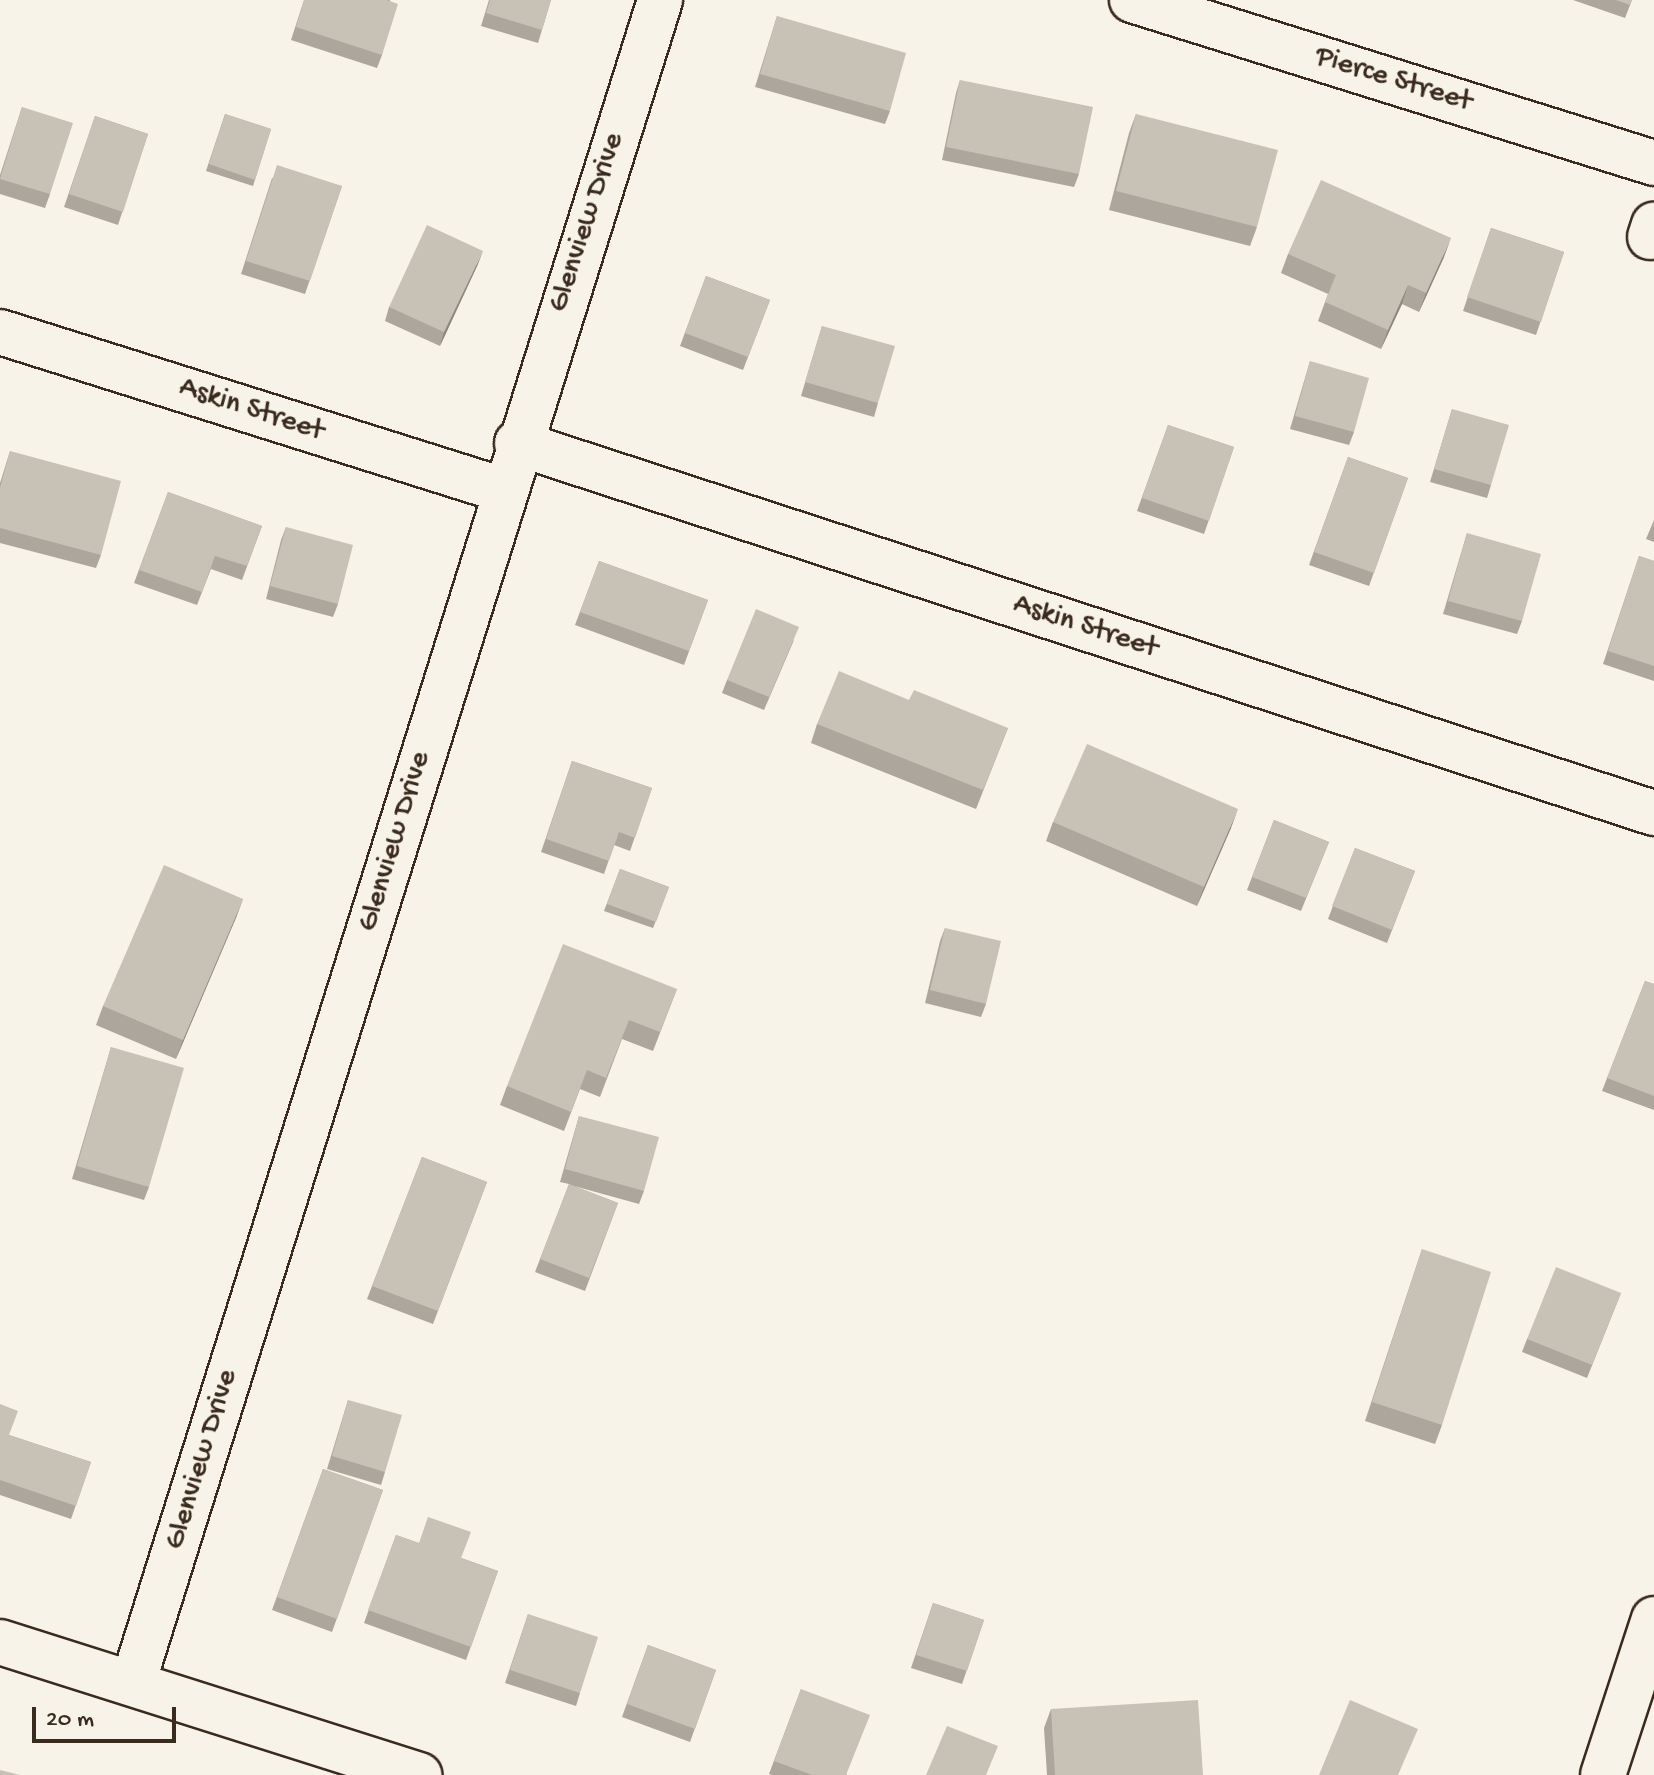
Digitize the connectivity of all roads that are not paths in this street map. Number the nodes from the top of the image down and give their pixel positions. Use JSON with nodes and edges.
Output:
{"nodes":[{"id":1,"x":660,"y":0,"type":"edge"},
{"id":2,"x":1132,"y":0,"type":"edge"},
{"id":3,"x":1654,"y":163,"type":"edge"},
{"id":4,"x":0,"y":332,"type":"edge"},
{"id":5,"x":517,"y":443,"type":"junction"},
{"id":6,"x":503,"y":490,"type":"junction"},
{"id":7,"x":1654,"y":813,"type":"edge"},
{"id":8,"x":1654,"y":1619,"type":"edge"},
{"id":9,"x":0,"y":1642,"type":"edge"},
{"id":10,"x":133,"y":1683,"type":"junction"},
{"id":11,"x":419,"y":1775,"type":"edge"},
{"id":12,"x":1603,"y":1775,"type":"edge"}],
"edges":[{"from":1,"to":5,"type":"main road","name":"Glenview Drive"},
{"from":2,"to":3,"type":"main road","name":"Pierce Street"},
{"from":4,"to":6,"type":"main road","name":"Askin Street"},
{"from":5,"to":6,"type":"main road","name":"Glenview Drive"},
{"from":5,"to":7,"type":"main road","name":"Askin Street"},
{"from":6,"to":10,"type":"main road","name":"Glenview Drive"},
{"from":8,"to":12,"type":"main road"},
{"from":9,"to":10,"type":"main road"},
{"from":10,"to":11,"type":"main road"}]}
